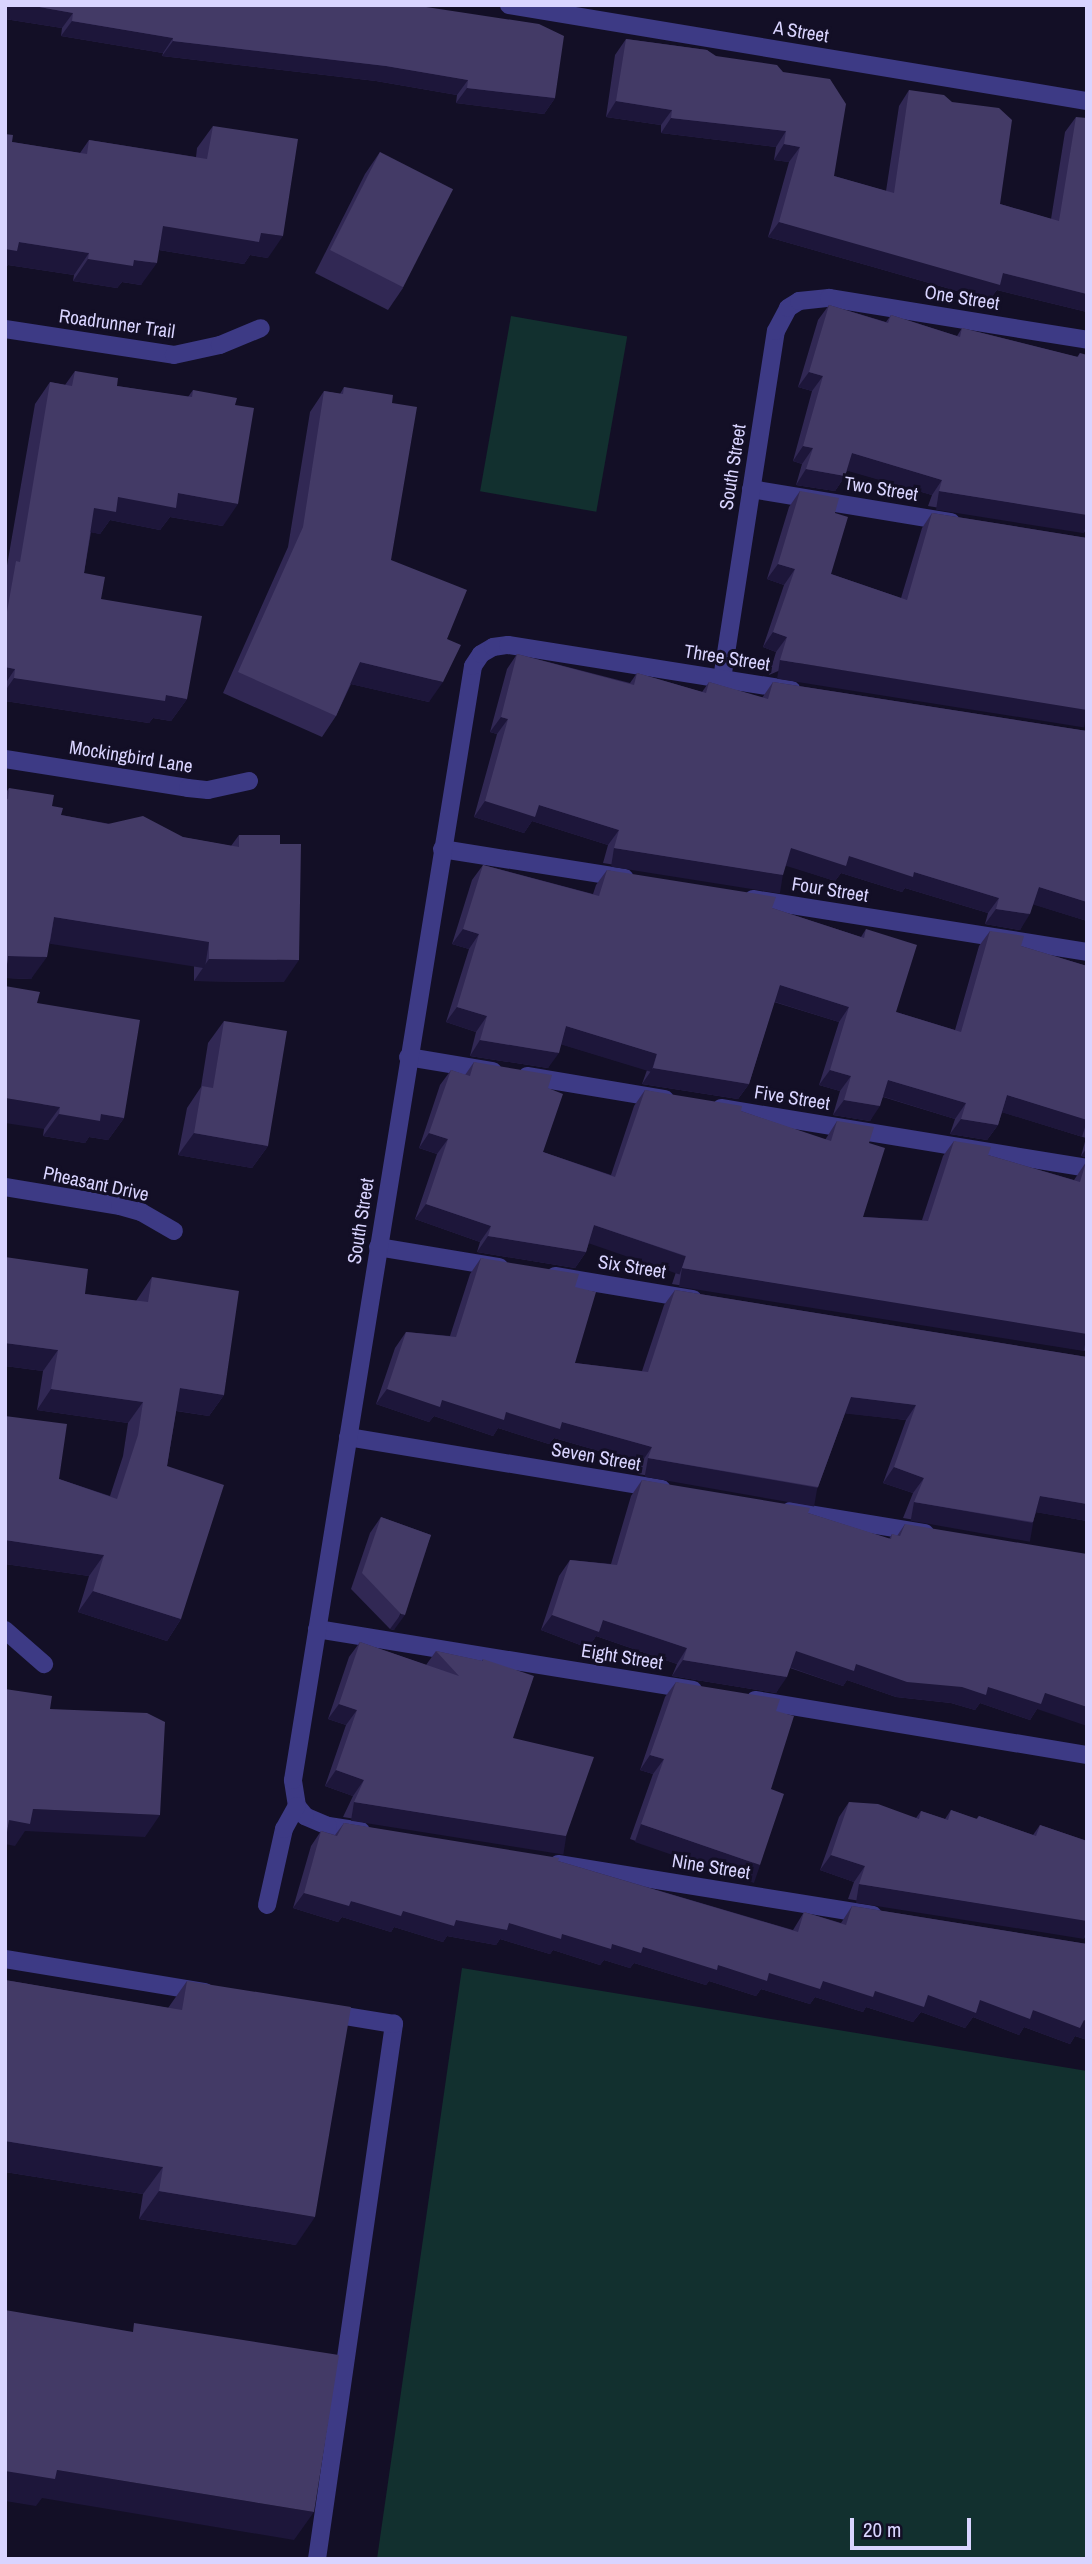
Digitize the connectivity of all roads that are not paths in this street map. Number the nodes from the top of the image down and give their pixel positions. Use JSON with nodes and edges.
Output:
{"nodes":[{"id":1,"x":509,"y":5,"type":"edge"},
{"id":2,"x":1087,"y":101,"type":"edge"},
{"id":3,"x":830,"y":298,"type":"joint"},
{"id":4,"x":261,"y":328,"type":"dead end"},
{"id":5,"x":5,"y":329,"type":"edge"},
{"id":6,"x":1087,"y":340,"type":"edge"},
{"id":7,"x":751,"y":489,"type":"junction"},
{"id":8,"x":966,"y":524,"type":"edge"},
{"id":9,"x":526,"y":647,"type":"joint"},
{"id":10,"x":722,"y":679,"type":"junction"},
{"id":11,"x":803,"y":692,"type":"edge"},
{"id":12,"x":5,"y":759,"type":"edge"},
{"id":13,"x":249,"y":781,"type":"dead end"},
{"id":14,"x":442,"y":849,"type":"junction"},
{"id":15,"x":648,"y":882,"type":"edge"},
{"id":16,"x":730,"y":895,"type":"edge"},
{"id":17,"x":1087,"y":953,"type":"edge"},
{"id":18,"x":408,"y":1057,"type":"junction"},
{"id":19,"x":680,"y":1101,"type":"edge"},
{"id":20,"x":707,"y":1106,"type":"edge"},
{"id":21,"x":1087,"y":1168,"type":"edge"},
{"id":22,"x":5,"y":1188,"type":"edge"},
{"id":23,"x":174,"y":1231,"type":"dead end"},
{"id":24,"x":379,"y":1247,"type":"junction"},
{"id":25,"x":515,"y":1270,"type":"edge"},
{"id":26,"x":542,"y":1274,"type":"edge"},
{"id":27,"x":705,"y":1301,"type":"edge"},
{"id":28,"x":348,"y":1437,"type":"junction"},
{"id":29,"x":676,"y":1492,"type":"edge"},
{"id":30,"x":772,"y":1508,"type":"edge"},
{"id":31,"x":936,"y":1535,"type":"edge"},
{"id":32,"x":317,"y":1629,"type":"junction"},
{"id":33,"x":5,"y":1630,"type":"edge"},
{"id":34,"x":44,"y":1664,"type":"dead end"},
{"id":35,"x":715,"y":1694,"type":"edge"},
{"id":36,"x":743,"y":1698,"type":"edge"},
{"id":37,"x":1087,"y":1755,"type":"edge"},
{"id":38,"x":297,"y":1806,"type":"junction"},
{"id":39,"x":383,"y":1835,"type":"edge"},
{"id":40,"x":535,"y":1860,"type":"edge"},
{"id":41,"x":267,"y":1905,"type":"dead end"},
{"id":42,"x":894,"y":1918,"type":"edge"},
{"id":43,"x":5,"y":1959,"type":"edge"},
{"id":44,"x":220,"y":1995,"type":"edge"},
{"id":45,"x":314,"y":2011,"type":"edge"},
{"id":46,"x":317,"y":2559,"type":"edge"}],
"edges":[{"from":1,"to":2,"type":"lane","name":"A Street"},
{"from":3,"to":6,"type":"lane","name":"One Street"},
{"from":3,"to":7,"type":"lane","name":"South Street"},
{"from":4,"to":5,"type":"lane","name":"Roadrunner Trail"},
{"from":7,"to":8,"type":"lane","name":"Two Street"},
{"from":7,"to":10,"type":"lane","name":"South Street"},
{"from":9,"to":10,"type":"lane","name":"Three Street"},
{"from":9,"to":14,"type":"lane","name":"South Street"},
{"from":10,"to":11,"type":"lane","name":"Three Street"},
{"from":12,"to":13,"type":"lane","name":"Mockingbird Lane"},
{"from":14,"to":15,"type":"lane"},
{"from":14,"to":18,"type":"lane","name":"South Street"},
{"from":16,"to":17,"type":"lane","name":"Four Street"},
{"from":18,"to":19,"type":"lane"},
{"from":18,"to":24,"type":"lane","name":"South Street"},
{"from":20,"to":21,"type":"lane","name":"Five Street"},
{"from":22,"to":23,"type":"lane","name":"Pheasant Drive"},
{"from":24,"to":25,"type":"lane"},
{"from":24,"to":28,"type":"lane","name":"South Street"},
{"from":26,"to":27,"type":"lane","name":"Six Street"},
{"from":28,"to":29,"type":"lane","name":"Seven Street"},
{"from":28,"to":32,"type":"lane","name":"South Street"},
{"from":30,"to":31,"type":"lane"},
{"from":32,"to":35,"type":"lane","name":"Eight Street"},
{"from":32,"to":38,"type":"lane","name":"South Street"},
{"from":33,"to":34,"type":"lane"},
{"from":36,"to":37,"type":"lane"},
{"from":38,"to":39,"type":"lane"},
{"from":38,"to":41,"type":"lane"},
{"from":40,"to":42,"type":"lane","name":"Nine Street"},
{"from":43,"to":44,"type":"lane"},
{"from":45,"to":46,"type":"lane"}]}
